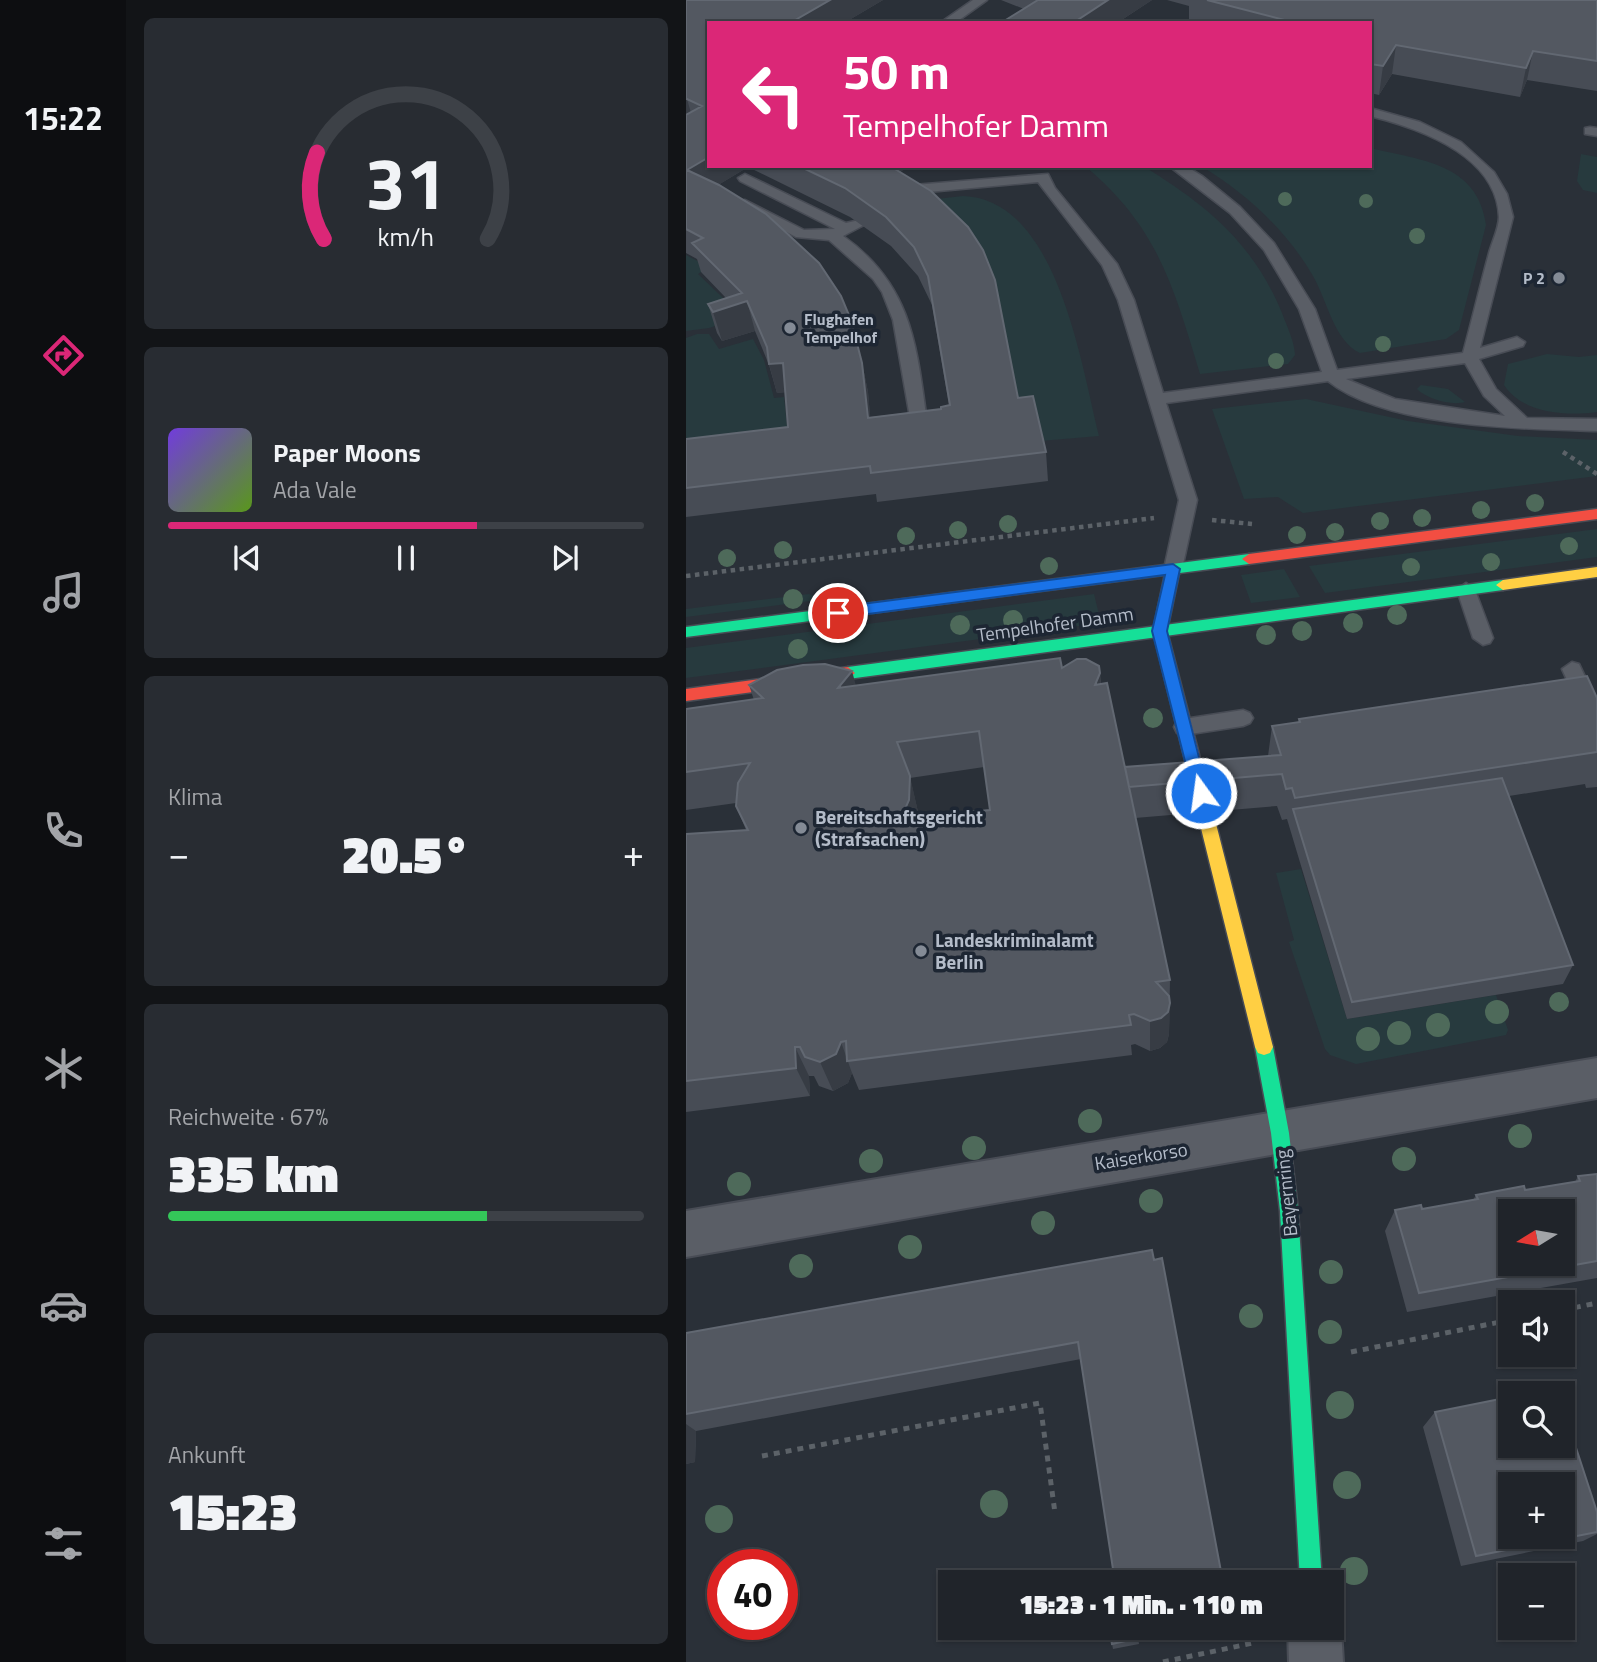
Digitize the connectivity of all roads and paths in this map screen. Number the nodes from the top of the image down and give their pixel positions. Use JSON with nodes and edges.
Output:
{"nodes":[{"id":1,"x":981,"y":0,"type":"edge"},
{"id":2,"x":949,"y":21,"type":"edge"},
{"id":3,"x":1372,"y":112,"type":"edge"},
{"id":4,"x":1179,"y":168,"type":"edge"},
{"id":5,"x":1045,"y":172,"type":"edge"},
{"id":6,"x":745,"y":178,"type":"dead end"},
{"id":7,"x":898,"y":195,"type":"edge"},
{"id":8,"x":736,"y":199,"type":"edge"},
{"id":9,"x":846,"y":229,"type":"junction"},
{"id":10,"x":1517,"y":342,"type":"dead end"},
{"id":11,"x":1470,"y":357,"type":"junction"},
{"id":12,"x":1333,"y":377,"type":"junction"},
{"id":13,"x":1158,"y":399,"type":"junction"},
{"id":14,"x":1523,"y":423,"type":"junction"},
{"id":15,"x":1597,"y":425,"type":"edge"},
{"id":16,"x":920,"y":429,"type":"edge"},
{"id":17,"x":1597,"y":514,"type":"edge"},
{"id":18,"x":1134,"y":519,"type":"dead end"},
{"id":19,"x":1173,"y":569,"type":"junction"},
{"id":20,"x":1597,"y":572,"type":"edge"},
{"id":21,"x":686,"y":576,"type":"edge"},
{"id":22,"x":1466,"y":590,"type":"junction"},
{"id":23,"x":1160,"y":631,"type":"junction"},
{"id":24,"x":686,"y":632,"type":"edge"},
{"id":25,"x":1483,"y":638,"type":"dead end"},
{"id":26,"x":1572,"y":669,"type":"dead end"},
{"id":27,"x":686,"y":695,"type":"edge"},
{"id":28,"x":1243,"y":718,"type":"dead end"},
{"id":29,"x":1597,"y":724,"type":"edge"},
{"id":30,"x":1184,"y":727,"type":"junction"},
{"id":31,"x":1201,"y":793,"type":"edge"},
{"id":32,"x":1205,"y":812,"type":"edge"},
{"id":33,"x":1597,"y":1078,"type":"edge"},
{"id":34,"x":1280,"y":1133,"type":"junction"},
{"id":35,"x":686,"y":1234,"type":"edge"},
{"id":36,"x":1597,"y":1303,"type":"edge"},
{"id":37,"x":1575,"y":1308,"type":"edge"},
{"id":38,"x":1498,"y":1322,"type":"edge"},
{"id":39,"x":1351,"y":1352,"type":"dead end"},
{"id":40,"x":762,"y":1457,"type":"dead end"},
{"id":41,"x":1055,"y":1513,"type":"dead end"},
{"id":42,"x":1310,"y":1570,"type":"edge"},
{"id":43,"x":1315,"y":1640,"type":"edge"},
{"id":44,"x":1253,"y":1643,"type":"dead end"},
{"id":45,"x":1163,"y":1662,"type":"edge"},
{"id":46,"x":1316,"y":1662,"type":"edge"}],
"edges":[{"from":1,"to":2,"type":"lane"},
{"from":3,"to":11,"type":"lane"},
{"from":4,"to":12,"type":"lane"},
{"from":5,"to":7,"type":"lane"},
{"from":5,"to":13,"type":"lane"},
{"from":6,"to":9,"type":"lane"},
{"from":8,"to":9,"type":"lane"},
{"from":9,"to":16,"type":"lane"},
{"from":10,"to":11,"type":"lane"},
{"from":11,"to":12,"type":"lane"},
{"from":11,"to":14,"type":"lane"},
{"from":12,"to":13,"type":"lane"},
{"from":12,"to":14,"type":"lane"},
{"from":13,"to":19,"type":"lane"},
{"from":14,"to":15,"type":"lane"},
{"from":17,"to":19,"type":"main road","name":"Tempelhofer Damm"},
{"from":18,"to":21,"type":"path"},
{"from":19,"to":23,"type":"main road"},
{"from":19,"to":24,"type":"main road","name":"Tempelhofer Damm"},
{"from":20,"to":22,"type":"main road","name":"Tempelhofer Damm"},
{"from":22,"to":23,"type":"main road","name":"Tempelhofer Damm"},
{"from":22,"to":25,"type":"lane"},
{"from":23,"to":27,"type":"main road","name":"Tempelhofer Damm"},
{"from":23,"to":30,"type":"main road"},
{"from":26,"to":29,"type":"lane"},
{"from":28,"to":30,"type":"lane"},
{"from":30,"to":31,"type":"main road"},
{"from":32,"to":34,"type":"main road","name":"Bayernring"},
{"from":33,"to":34,"type":"street","name":"Kaiserkorso"},
{"from":34,"to":35,"type":"street","name":"Kaiserkorso"},
{"from":34,"to":42,"type":"main road","name":"Bayernring"},
{"from":36,"to":37,"type":"path"},
{"from":38,"to":39,"type":"path"},
{"from":40,"to":41,"type":"path"},
{"from":43,"to":46,"type":"street"},
{"from":44,"to":45,"type":"path"}]}
